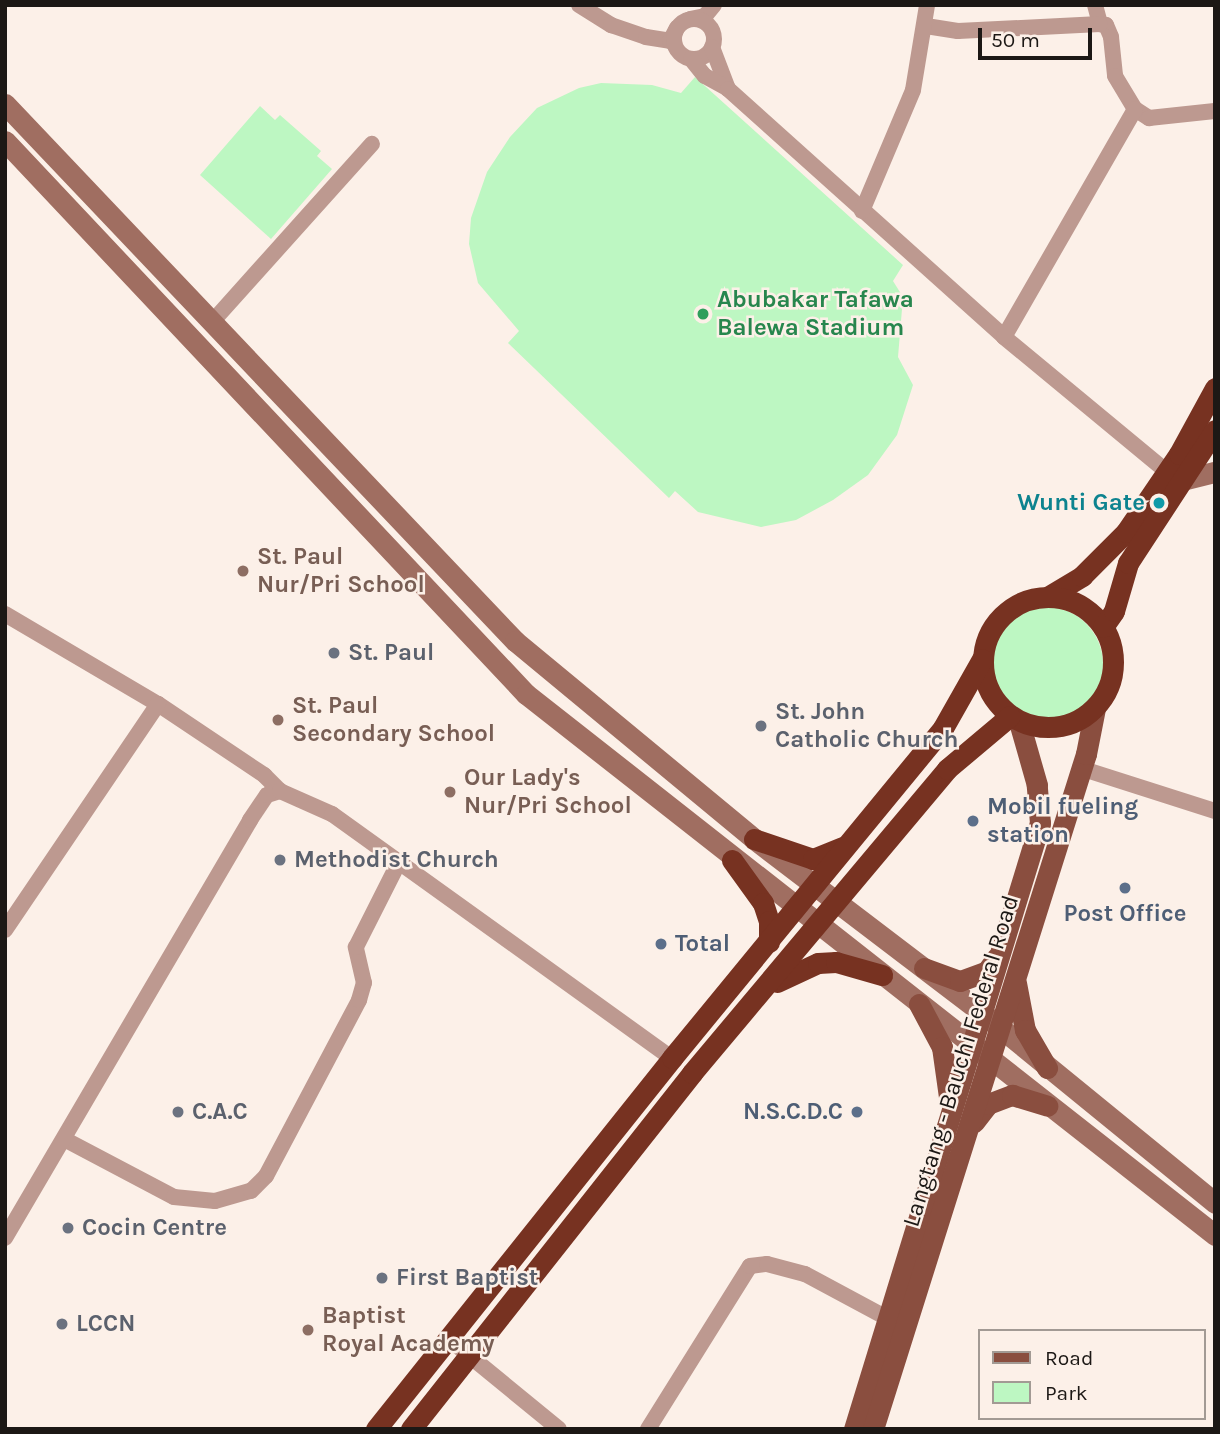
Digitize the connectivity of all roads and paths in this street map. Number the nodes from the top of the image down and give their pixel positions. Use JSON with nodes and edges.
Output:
{"nodes":[{"id":1,"x":579,"y":5,"type":"edge"},
{"id":2,"x":716,"y":5,"type":"edge"},
{"id":3,"x":927,"y":5,"type":"edge"},
{"id":4,"x":1095,"y":5,"type":"edge"},
{"id":5,"x":705,"y":22,"type":"junction"},
{"id":6,"x":682,"y":24,"type":"junction"},
{"id":7,"x":1100,"y":24,"type":"junction"},
{"id":8,"x":926,"y":26,"type":"junction"},
{"id":9,"x":646,"y":37,"type":"junction"},
{"id":10,"x":675,"y":45,"type":"junction"},
{"id":11,"x":712,"y":47,"type":"junction"},
{"id":12,"x":691,"y":59,"type":"junction"},
{"id":13,"x":728,"y":89,"type":"junction"},
{"id":14,"x":5,"y":104,"type":"edge"},
{"id":15,"x":1135,"y":109,"type":"junction"},
{"id":16,"x":1215,"y":111,"type":"edge"},
{"id":17,"x":5,"y":141,"type":"edge"},
{"id":18,"x":372,"y":144,"type":"dead end"},
{"id":19,"x":862,"y":211,"type":"junction"},
{"id":20,"x":213,"y":321,"type":"junction"},
{"id":21,"x":1004,"y":337,"type":"junction"},
{"id":22,"x":1215,"y":388,"type":"edge"},
{"id":23,"x":1215,"y":430,"type":"edge"},
{"id":24,"x":1209,"y":450,"type":"edge"},
{"id":25,"x":1177,"y":468,"type":"junction"},
{"id":26,"x":1215,"y":472,"type":"edge"},
{"id":27,"x":1049,"y":596,"type":"junction"},
{"id":28,"x":5,"y":614,"type":"edge"},
{"id":29,"x":1103,"y":627,"type":"junction"},
{"id":30,"x":982,"y":659,"type":"junction"},
{"id":31,"x":158,"y":704,"type":"junction"},
{"id":32,"x":1095,"y":708,"type":"junction"},
{"id":33,"x":1015,"y":719,"type":"junction"},
{"id":34,"x":1080,"y":768,"type":"junction"},
{"id":35,"x":280,"y":791,"type":"junction"},
{"id":36,"x":1215,"y":811,"type":"edge"},
{"id":37,"x":754,"y":839,"type":"junction"},
{"id":38,"x":850,"y":842,"type":"junction"},
{"id":39,"x":733,"y":860,"type":"junction"},
{"id":40,"x":399,"y":862,"type":"junction"},
{"id":41,"x":816,"y":884,"type":"junction"},
{"id":42,"x":837,"y":901,"type":"junction"},
{"id":43,"x":796,"y":908,"type":"junction"},
{"id":44,"x":817,"y":926,"type":"junction"},
{"id":45,"x":5,"y":929,"type":"edge"},
{"id":46,"x":769,"y":942,"type":"junction"},
{"id":47,"x":1000,"y":953,"type":"junction"},
{"id":48,"x":924,"y":968,"type":"junction"},
{"id":49,"x":1015,"y":974,"type":"junction"},
{"id":50,"x":882,"y":975,"type":"junction"},
{"id":51,"x":758,"y":995,"type":"junction"},
{"id":52,"x":919,"y":1004,"type":"junction"},
{"id":53,"x":981,"y":1012,"type":"junction"},
{"id":54,"x":999,"y":1027,"type":"junction"},
{"id":55,"x":971,"y":1043,"type":"junction"},
{"id":56,"x":672,"y":1058,"type":"junction"},
{"id":57,"x":989,"y":1058,"type":"junction"},
{"id":58,"x":1047,"y":1068,"type":"junction"},
{"id":59,"x":1047,"y":1106,"type":"junction"},
{"id":60,"x":948,"y":1118,"type":"junction"},
{"id":61,"x":64,"y":1139,"type":"junction"},
{"id":62,"x":963,"y":1142,"type":"junction"},
{"id":63,"x":1215,"y":1203,"type":"edge"},
{"id":64,"x":6,"y":1235,"type":"edge"},
{"id":65,"x":1215,"y":1235,"type":"edge"},
{"id":66,"x":887,"y":1318,"type":"junction"},
{"id":67,"x":449,"y":1339,"type":"junction"},
{"id":68,"x":470,"y":1356,"type":"junction"},
{"id":69,"x":376,"y":1429,"type":"edge"},
{"id":70,"x":411,"y":1429,"type":"edge"},
{"id":71,"x":559,"y":1429,"type":"edge"},
{"id":72,"x":648,"y":1429,"type":"edge"},
{"id":73,"x":854,"y":1429,"type":"edge"},
{"id":74,"x":873,"y":1429,"type":"edge"}],
"edges":[{"from":1,"to":9,"type":"street"},
{"from":2,"to":5,"type":"street"},
{"from":2,"to":6,"type":"street"},
{"from":3,"to":8,"type":"street"},
{"from":4,"to":7,"type":"street"},
{"from":5,"to":6,"type":"street"},
{"from":5,"to":11,"type":"street"},
{"from":6,"to":9,"type":"street"},
{"from":6,"to":10,"type":"street"},
{"from":7,"to":8,"type":"street"},
{"from":7,"to":15,"type":"street"},
{"from":8,"to":19,"type":"street"},
{"from":9,"to":10,"type":"street"},
{"from":10,"to":12,"type":"street"},
{"from":11,"to":12,"type":"street"},
{"from":11,"to":13,"type":"street"},
{"from":12,"to":13,"type":"street"},
{"from":13,"to":19,"type":"street"},
{"from":14,"to":20,"type":"street"},
{"from":15,"to":16,"type":"street"},
{"from":15,"to":21,"type":"street"},
{"from":17,"to":39,"type":"street"},
{"from":18,"to":20,"type":"street"},
{"from":19,"to":21,"type":"street"},
{"from":20,"to":37,"type":"street"},
{"from":21,"to":25,"type":"street"},
{"from":22,"to":25,"type":"highway"},
{"from":23,"to":24,"type":"highway"},
{"from":24,"to":25,"type":"highway"},
{"from":25,"to":26,"type":"street"},
{"from":25,"to":27,"type":"highway"},
{"from":25,"to":29,"type":"highway"},
{"from":27,"to":29,"type":"highway"},
{"from":27,"to":30,"type":"highway"},
{"from":28,"to":31,"type":"street"},
{"from":29,"to":32,"type":"highway"},
{"from":30,"to":33,"type":"highway"},
{"from":30,"to":38,"type":"highway"},
{"from":31,"to":35,"type":"street"},
{"from":31,"to":45,"type":"street"},
{"from":32,"to":33,"type":"highway"},
{"from":32,"to":34,"type":"main road","name":"Langtang - Bauchi Federal Road"},
{"from":33,"to":42,"type":"highway"},
{"from":33,"to":47,"type":"main road","name":"Langtang - Bauchi Federal Road"},
{"from":34,"to":36,"type":"street"},
{"from":34,"to":49,"type":"main road","name":"Langtang - Bauchi Federal Road"},
{"from":35,"to":40,"type":"street"},
{"from":35,"to":61,"type":"street"},
{"from":37,"to":38,"type":"highway"},
{"from":37,"to":41,"type":"street"},
{"from":38,"to":41,"type":"highway"},
{"from":39,"to":43,"type":"street"},
{"from":39,"to":46,"type":"highway"},
{"from":40,"to":56,"type":"street"},
{"from":40,"to":61,"type":"street"},
{"from":41,"to":42,"type":"street"},
{"from":41,"to":43,"type":"highway"},
{"from":42,"to":44,"type":"highway"},
{"from":42,"to":48,"type":"street"},
{"from":43,"to":44,"type":"street"},
{"from":43,"to":46,"type":"highway"},
{"from":44,"to":50,"type":"street"},
{"from":44,"to":51,"type":"highway"},
{"from":46,"to":56,"type":"highway"},
{"from":47,"to":48,"type":"main road"},
{"from":47,"to":53,"type":"main road","name":"Langtang - Bauchi Federal Road"},
{"from":48,"to":53,"type":"street"},
{"from":49,"to":54,"type":"main road","name":"Langtang - Bauchi Federal Road"},
{"from":49,"to":58,"type":"main road"},
{"from":50,"to":51,"type":"highway"},
{"from":50,"to":52,"type":"street"},
{"from":51,"to":68,"type":"highway"},
{"from":52,"to":55,"type":"street"},
{"from":52,"to":60,"type":"main road"},
{"from":53,"to":54,"type":"street"},
{"from":53,"to":55,"type":"main road","name":"Langtang - Bauchi Federal Road"},
{"from":54,"to":57,"type":"main road","name":"Langtang - Bauchi Federal Road"},
{"from":54,"to":58,"type":"street"},
{"from":55,"to":57,"type":"street"},
{"from":55,"to":60,"type":"main road","name":"Langtang - Bauchi Federal Road"},
{"from":56,"to":67,"type":"highway"},
{"from":57,"to":59,"type":"street"},
{"from":57,"to":62,"type":"main road","name":"Langtang - Bauchi Federal Road"},
{"from":58,"to":63,"type":"street"},
{"from":59,"to":62,"type":"main road"},
{"from":59,"to":65,"type":"street"},
{"from":60,"to":66,"type":"main road","name":"Langtang - Bauchi Federal Road"},
{"from":61,"to":64,"type":"street"},
{"from":62,"to":74,"type":"main road","name":"Langtang - Bauchi Federal Road"},
{"from":66,"to":72,"type":"street"},
{"from":66,"to":73,"type":"main road","name":"Langtang - Bauchi Federal Road"},
{"from":67,"to":68,"type":"street"},
{"from":67,"to":69,"type":"highway"},
{"from":68,"to":70,"type":"highway"},
{"from":68,"to":71,"type":"street"}]}
